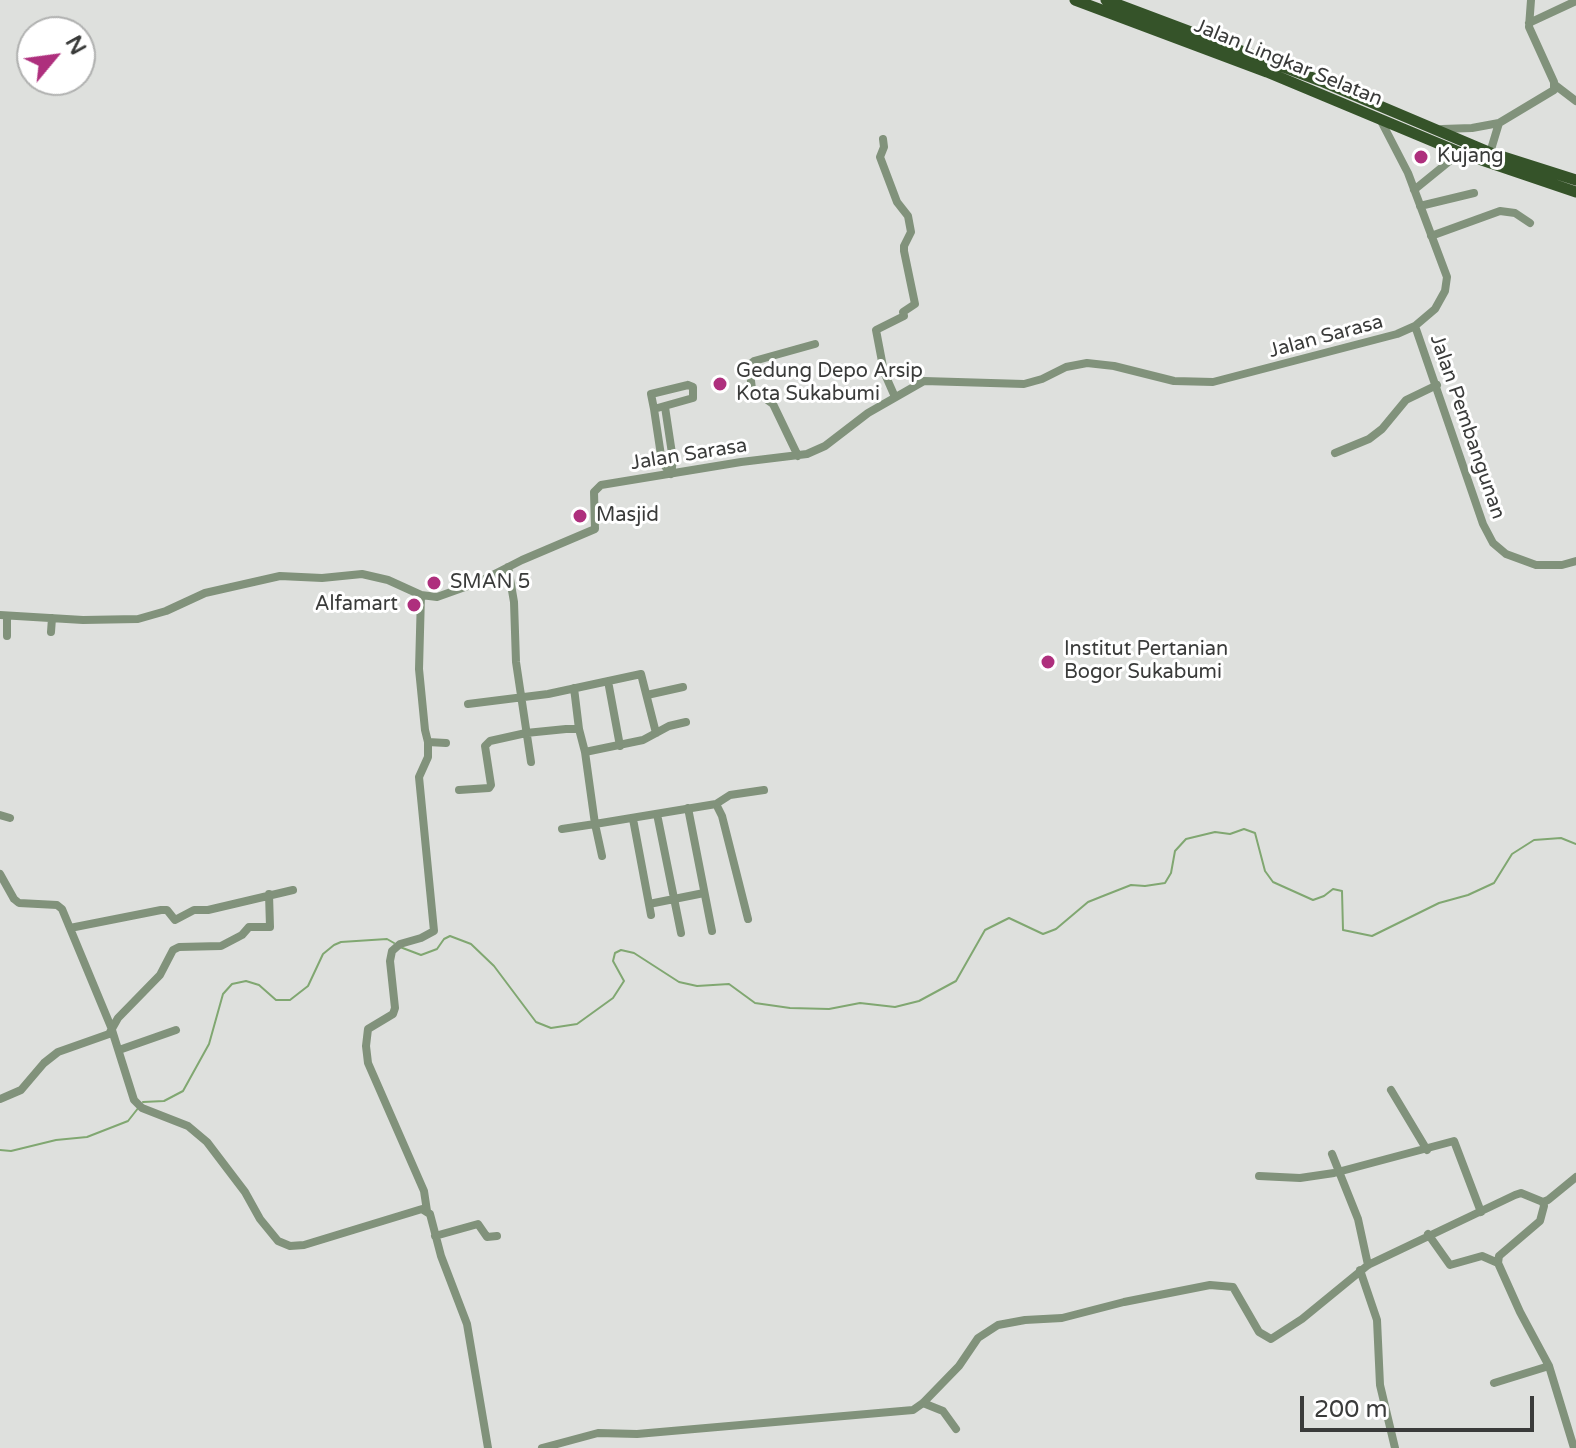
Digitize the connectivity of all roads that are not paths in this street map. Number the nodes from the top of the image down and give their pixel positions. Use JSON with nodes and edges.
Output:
{"nodes":[{"id":1,"x":1075,"y":0,"type":"edge"},
{"id":2,"x":1106,"y":0,"type":"edge"},
{"id":3,"x":1531,"y":0,"type":"edge"},
{"id":4,"x":1576,"y":1,"type":"edge"},
{"id":5,"x":1529,"y":23,"type":"junction"},
{"id":6,"x":1555,"y":85,"type":"junction"},
{"id":7,"x":1576,"y":101,"type":"edge"},
{"id":8,"x":1379,"y":119,"type":"junction"},
{"id":9,"x":1499,"y":123,"type":"junction"},
{"id":10,"x":1437,"y":129,"type":"junction"},
{"id":11,"x":883,"y":139,"type":"dead end"},
{"id":12,"x":1464,"y":148,"type":"junction"},
{"id":13,"x":1488,"y":157,"type":"junction"},
{"id":14,"x":1576,"y":180,"type":"edge"},
{"id":15,"x":1414,"y":190,"type":"junction"},
{"id":16,"x":1576,"y":192,"type":"edge"},
{"id":17,"x":1474,"y":193,"type":"dead end"},
{"id":18,"x":1420,"y":206,"type":"junction"},
{"id":19,"x":1530,"y":223,"type":"dead end"},
{"id":20,"x":1431,"y":236,"type":"junction"},
{"id":21,"x":1415,"y":326,"type":"junction"},
{"id":22,"x":815,"y":344,"type":"dead end"},
{"id":23,"x":1437,"y":385,"type":"junction"},
{"id":24,"x":895,"y":397,"type":"junction"},
{"id":25,"x":665,"y":407,"type":"junction"},
{"id":26,"x":654,"y":409,"type":"junction"},
{"id":27,"x":1335,"y":453,"type":"dead end"},
{"id":28,"x":798,"y":456,"type":"junction"},
{"id":29,"x":671,"y":474,"type":"junction"},
{"id":30,"x":1576,"y":561,"type":"edge"},
{"id":31,"x":508,"y":567,"type":"junction"},
{"id":32,"x":421,"y":595,"type":"junction"},
{"id":33,"x":4,"y":616,"type":"edge"},
{"id":34,"x":52,"y":618,"type":"junction"},
{"id":35,"x":51,"y":632,"type":"dead end"},
{"id":36,"x":7,"y":636,"type":"dead end"},
{"id":37,"x":608,"y":681,"type":"junction"},
{"id":38,"x":683,"y":687,"type":"dead end"},
{"id":39,"x":574,"y":688,"type":"junction"},
{"id":40,"x":647,"y":695,"type":"junction"},
{"id":41,"x":522,"y":696,"type":"junction"},
{"id":42,"x":468,"y":704,"type":"dead end"},
{"id":43,"x":686,"y":722,"type":"dead end"},
{"id":44,"x":579,"y":729,"type":"junction"},
{"id":45,"x":526,"y":733,"type":"junction"},
{"id":46,"x":656,"y":733,"type":"junction"},
{"id":47,"x":428,"y":742,"type":"junction"},
{"id":48,"x":446,"y":743,"type":"dead end"},
{"id":49,"x":620,"y":746,"type":"junction"},
{"id":50,"x":585,"y":752,"type":"junction"},
{"id":51,"x":531,"y":762,"type":"dead end"},
{"id":52,"x":459,"y":790,"type":"dead end"},
{"id":53,"x":764,"y":790,"type":"dead end"},
{"id":54,"x":716,"y":804,"type":"junction"},
{"id":55,"x":688,"y":808,"type":"junction"},
{"id":56,"x":657,"y":814,"type":"junction"},
{"id":57,"x":0,"y":815,"type":"edge"},
{"id":58,"x":10,"y":818,"type":"dead end"},
{"id":59,"x":633,"y":819,"type":"junction"},
{"id":60,"x":595,"y":824,"type":"junction"},
{"id":61,"x":562,"y":829,"type":"dead end"},
{"id":62,"x":602,"y":856,"type":"dead end"},
{"id":63,"x":0,"y":874,"type":"edge"},
{"id":64,"x":293,"y":890,"type":"dead end"},
{"id":65,"x":704,"y":893,"type":"junction"},
{"id":66,"x":269,"y":894,"type":"junction"},
{"id":67,"x":676,"y":898,"type":"junction"},
{"id":68,"x":649,"y":904,"type":"junction"},
{"id":69,"x":651,"y":915,"type":"dead end"},
{"id":70,"x":748,"y":919,"type":"dead end"},
{"id":71,"x":70,"y":928,"type":"junction"},
{"id":72,"x":712,"y":931,"type":"dead end"},
{"id":73,"x":681,"y":933,"type":"dead end"},
{"id":74,"x":111,"y":1027,"type":"junction"},
{"id":75,"x":176,"y":1030,"type":"dead end"},
{"id":76,"x":119,"y":1050,"type":"junction"},
{"id":77,"x":1391,"y":1090,"type":"dead end"},
{"id":78,"x":0,"y":1099,"type":"edge"},
{"id":79,"x":1427,"y":1150,"type":"junction"},
{"id":80,"x":1332,"y":1154,"type":"dead end"},
{"id":81,"x":1340,"y":1172,"type":"junction"},
{"id":82,"x":1259,"y":1176,"type":"dead end"},
{"id":83,"x":1576,"y":1177,"type":"edge"},
{"id":84,"x":1543,"y":1202,"type":"junction"},
{"id":85,"x":427,"y":1211,"type":"junction"},
{"id":86,"x":1481,"y":1212,"type":"junction"},
{"id":87,"x":1428,"y":1234,"type":"junction"},
{"id":88,"x":435,"y":1236,"type":"junction"},
{"id":89,"x":497,"y":1236,"type":"dead end"},
{"id":90,"x":1498,"y":1263,"type":"junction"},
{"id":91,"x":1364,"y":1267,"type":"junction"},
{"id":92,"x":1549,"y":1366,"type":"junction"},
{"id":93,"x":1494,"y":1383,"type":"dead end"},
{"id":94,"x":923,"y":1403,"type":"junction"},
{"id":95,"x":956,"y":1429,"type":"dead end"},
{"id":96,"x":488,"y":1448,"type":"edge"},
{"id":97,"x":542,"y":1448,"type":"edge"},
{"id":98,"x":1395,"y":1448,"type":"edge"},
{"id":99,"x":1574,"y":1448,"type":"edge"}],
"edges":[{"from":1,"to":8,"type":"main road","name":"Jalan Lingkar Selatan"},
{"from":2,"to":10,"type":"main road","name":"Jalan Lingkar Selatan"},
{"from":3,"to":5,"type":"street"},
{"from":4,"to":5,"type":"street"},
{"from":5,"to":6,"type":"street"},
{"from":6,"to":7,"type":"street"},
{"from":6,"to":9,"type":"street"},
{"from":8,"to":12,"type":"main road","name":"Jalan Lingkar Selatan"},
{"from":8,"to":15,"type":"street"},
{"from":9,"to":10,"type":"street"},
{"from":9,"to":13,"type":"street"},
{"from":10,"to":12,"type":"main road","name":"Jalan Lingkar Selatan"},
{"from":11,"to":24,"type":"street"},
{"from":12,"to":13,"type":"main road","name":"Jalan Lingkar Selatan"},
{"from":12,"to":15,"type":"street"},
{"from":13,"to":14,"type":"main road"},
{"from":13,"to":16,"type":"main road"},
{"from":15,"to":18,"type":"street"},
{"from":17,"to":18,"type":"street"},
{"from":18,"to":20,"type":"street"},
{"from":19,"to":20,"type":"street"},
{"from":20,"to":21,"type":"street"},
{"from":21,"to":23,"type":"street","name":"Jalan Pembangunan"},
{"from":21,"to":24,"type":"street","name":"Jalan Sarasa"},
{"from":22,"to":28,"type":"street"},
{"from":23,"to":27,"type":"street"},
{"from":23,"to":30,"type":"street","name":"Jalan Pembangunan"},
{"from":24,"to":28,"type":"street","name":"Jalan Sarasa"},
{"from":25,"to":26,"type":"street"},
{"from":25,"to":26,"type":"street"},
{"from":25,"to":29,"type":"street"},
{"from":26,"to":29,"type":"street"},
{"from":28,"to":29,"type":"street","name":"Jalan Sarasa"},
{"from":29,"to":31,"type":"street","name":"Jalan Sarasa"},
{"from":31,"to":32,"type":"street","name":"Jalan Sarasa"},
{"from":31,"to":41,"type":"street"},
{"from":32,"to":34,"type":"street"},
{"from":32,"to":47,"type":"street"},
{"from":33,"to":34,"type":"street"},
{"from":33,"to":36,"type":"street"},
{"from":34,"to":35,"type":"street"},
{"from":37,"to":39,"type":"street"},
{"from":37,"to":40,"type":"street"},
{"from":37,"to":49,"type":"street"},
{"from":38,"to":40,"type":"street"},
{"from":39,"to":41,"type":"street"},
{"from":39,"to":44,"type":"street"},
{"from":40,"to":46,"type":"street"},
{"from":41,"to":42,"type":"street"},
{"from":41,"to":45,"type":"street"},
{"from":43,"to":46,"type":"street"},
{"from":44,"to":45,"type":"street"},
{"from":44,"to":50,"type":"street"},
{"from":45,"to":51,"type":"street"},
{"from":45,"to":52,"type":"street"},
{"from":46,"to":49,"type":"street"},
{"from":47,"to":48,"type":"street"},
{"from":47,"to":85,"type":"street"},
{"from":49,"to":50,"type":"street"},
{"from":50,"to":60,"type":"street"},
{"from":53,"to":54,"type":"street"},
{"from":54,"to":55,"type":"street"},
{"from":54,"to":70,"type":"street"},
{"from":55,"to":56,"type":"street"},
{"from":55,"to":65,"type":"street"},
{"from":56,"to":59,"type":"street"},
{"from":56,"to":67,"type":"street"},
{"from":57,"to":58,"type":"street"},
{"from":59,"to":60,"type":"street"},
{"from":59,"to":68,"type":"street"},
{"from":60,"to":61,"type":"street"},
{"from":60,"to":62,"type":"street"},
{"from":63,"to":71,"type":"street"},
{"from":64,"to":66,"type":"street"},
{"from":65,"to":67,"type":"street"},
{"from":65,"to":72,"type":"street"},
{"from":66,"to":71,"type":"street"},
{"from":66,"to":74,"type":"street"},
{"from":67,"to":68,"type":"street"},
{"from":67,"to":73,"type":"street"},
{"from":68,"to":69,"type":"street"},
{"from":71,"to":74,"type":"street"},
{"from":74,"to":76,"type":"street"},
{"from":74,"to":78,"type":"street"},
{"from":75,"to":76,"type":"street"},
{"from":76,"to":85,"type":"street"},
{"from":77,"to":79,"type":"street"},
{"from":79,"to":81,"type":"street"},
{"from":79,"to":86,"type":"street"},
{"from":80,"to":81,"type":"street"},
{"from":81,"to":82,"type":"street"},
{"from":81,"to":91,"type":"street"},
{"from":83,"to":84,"type":"street"},
{"from":84,"to":86,"type":"street"},
{"from":84,"to":90,"type":"street"},
{"from":85,"to":88,"type":"street"},
{"from":86,"to":87,"type":"street"},
{"from":87,"to":90,"type":"street"},
{"from":87,"to":91,"type":"street"},
{"from":88,"to":89,"type":"street"},
{"from":88,"to":96,"type":"street"},
{"from":90,"to":92,"type":"street"},
{"from":91,"to":94,"type":"street"},
{"from":91,"to":98,"type":"street"},
{"from":92,"to":93,"type":"street"},
{"from":92,"to":99,"type":"street"},
{"from":94,"to":95,"type":"street"},
{"from":94,"to":97,"type":"street"}]}
